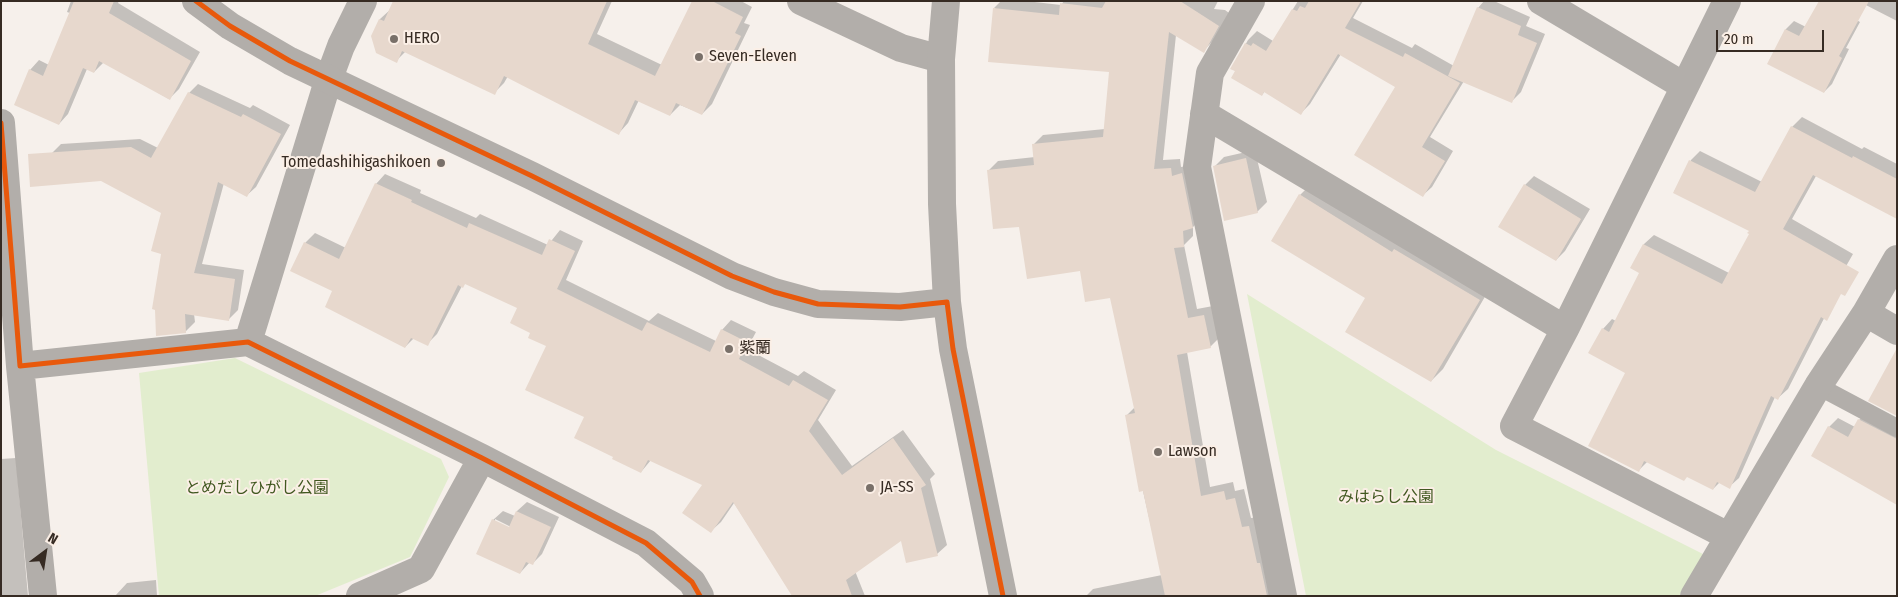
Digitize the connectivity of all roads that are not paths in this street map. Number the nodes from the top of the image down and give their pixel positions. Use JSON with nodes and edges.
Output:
{"nodes":[{"id":1,"x":196,"y":1,"type":"edge"},
{"id":2,"x":363,"y":1,"type":"edge"},
{"id":3,"x":801,"y":1,"type":"edge"},
{"id":4,"x":946,"y":1,"type":"edge"},
{"id":5,"x":1251,"y":1,"type":"edge"},
{"id":6,"x":1541,"y":1,"type":"edge"},
{"id":7,"x":1727,"y":1,"type":"edge"},
{"id":8,"x":940,"y":59,"type":"junction"},
{"id":9,"x":328,"y":81,"type":"junction"},
{"id":10,"x":1684,"y":86,"type":"junction"},
{"id":11,"x":1204,"y":114,"type":"junction"},
{"id":12,"x":1,"y":123,"type":"edge"},
{"id":13,"x":1897,"y":258,"type":"edge"},
{"id":14,"x":947,"y":302,"type":"junction"},
{"id":15,"x":1866,"y":313,"type":"junction"},
{"id":16,"x":1565,"y":329,"type":"junction"},
{"id":17,"x":1897,"y":331,"type":"edge"},
{"id":18,"x":248,"y":342,"type":"junction"},
{"id":19,"x":20,"y":366,"type":"junction"},
{"id":20,"x":1818,"y":386,"type":"junction"},
{"id":21,"x":1897,"y":428,"type":"edge"},
{"id":22,"x":482,"y":458,"type":"junction"},
{"id":23,"x":1728,"y":536,"type":"junction"},
{"id":24,"x":43,"y":596,"type":"edge"},
{"id":25,"x":360,"y":596,"type":"edge"},
{"id":26,"x":700,"y":596,"type":"edge"},
{"id":27,"x":1003,"y":596,"type":"edge"},
{"id":28,"x":1283,"y":596,"type":"edge"},
{"id":29,"x":1694,"y":596,"type":"edge"}],
"edges":[{"from":1,"to":9,"type":"street"},
{"from":2,"to":9,"type":"street"},
{"from":3,"to":8,"type":"street"},
{"from":4,"to":8,"type":"street"},
{"from":5,"to":11,"type":"street"},
{"from":6,"to":10,"type":"street"},
{"from":7,"to":10,"type":"street"},
{"from":8,"to":14,"type":"street"},
{"from":9,"to":14,"type":"street"},
{"from":9,"to":18,"type":"street"},
{"from":10,"to":16,"type":"street"},
{"from":11,"to":16,"type":"street"},
{"from":11,"to":28,"type":"street"},
{"from":12,"to":19,"type":"street"},
{"from":13,"to":15,"type":"street"},
{"from":14,"to":27,"type":"street"},
{"from":15,"to":17,"type":"street"},
{"from":15,"to":20,"type":"street"},
{"from":16,"to":23,"type":"street"},
{"from":18,"to":19,"type":"street"},
{"from":18,"to":22,"type":"street"},
{"from":19,"to":24,"type":"street"},
{"from":20,"to":21,"type":"lane"},
{"from":20,"to":23,"type":"street"},
{"from":22,"to":25,"type":"street"},
{"from":22,"to":26,"type":"street"},
{"from":23,"to":29,"type":"street"}]}
